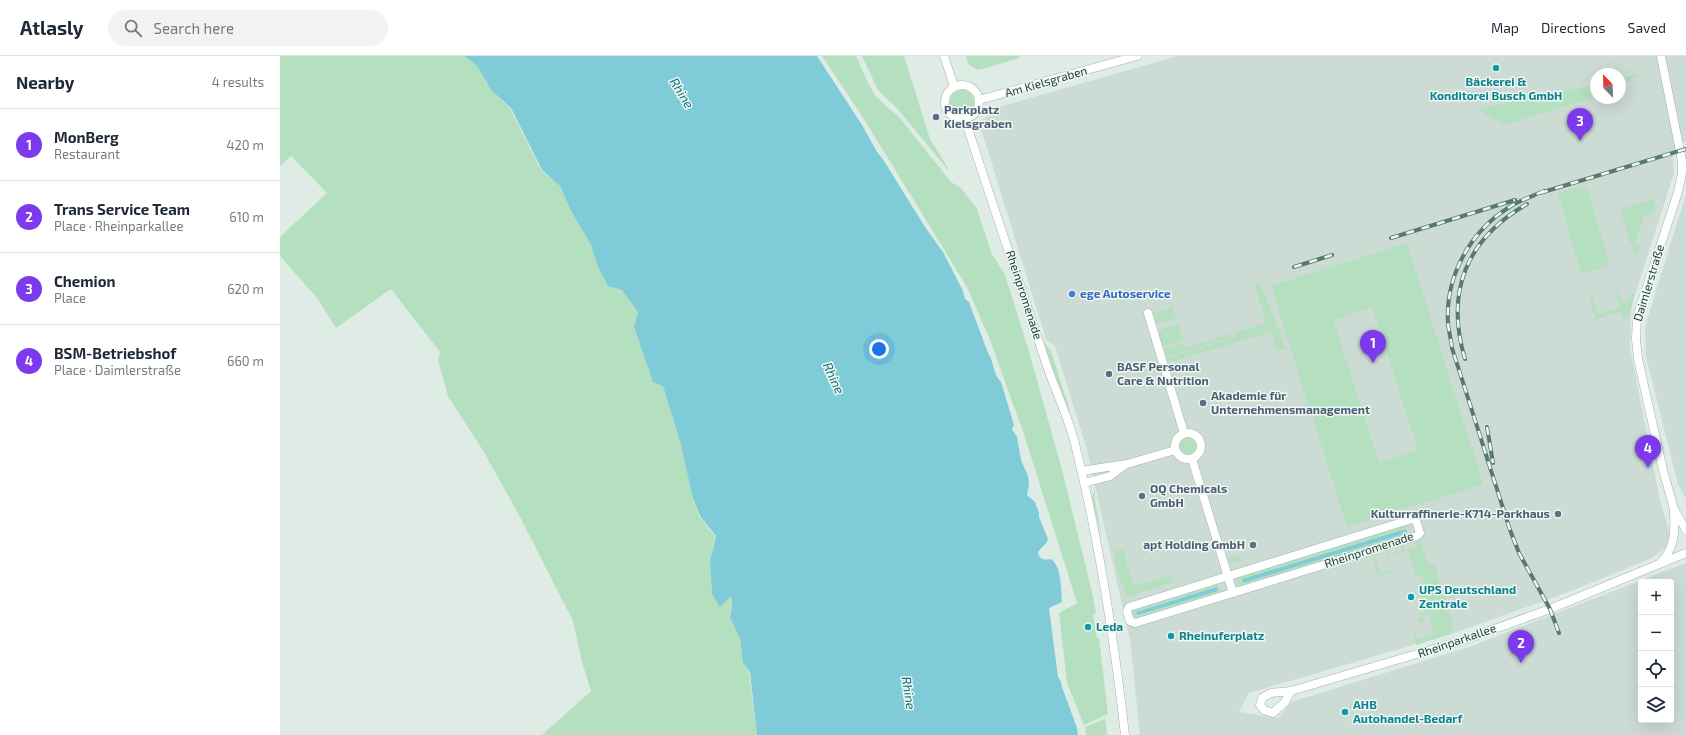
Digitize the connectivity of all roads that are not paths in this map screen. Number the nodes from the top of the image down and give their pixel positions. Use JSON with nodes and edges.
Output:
{"nodes":[{"id":1,"x":944,"y":56,"type":"edge"},
{"id":2,"x":1137,"y":56,"type":"edge"},
{"id":3,"x":1661,"y":56,"type":"edge"},
{"id":4,"x":954,"y":86,"type":"junction"},
{"id":5,"x":979,"y":100,"type":"junction"},
{"id":6,"x":965,"y":119,"type":"junction"},
{"id":7,"x":1148,"y":313,"type":"dead end"},
{"id":8,"x":1184,"y":433,"type":"junction"},
{"id":9,"x":1175,"y":450,"type":"junction"},
{"id":10,"x":1192,"y":459,"type":"junction"},
{"id":11,"x":1127,"y":464,"type":"junction"},
{"id":12,"x":1081,"y":471,"type":"junction"},
{"id":13,"x":1084,"y":483,"type":"junction"},
{"id":14,"x":1674,"y":510,"type":"junction"},
{"id":15,"x":1686,"y":530,"type":"edge"},
{"id":16,"x":1686,"y":553,"type":"edge"},
{"id":17,"x":1660,"y":563,"type":"junction"},
{"id":18,"x":1228,"y":576,"type":"junction"},
{"id":19,"x":1233,"y":593,"type":"junction"},
{"id":20,"x":1291,"y":691,"type":"dead end"},
{"id":21,"x":1125,"y":735,"type":"edge"}],
"edges":[{"from":1,"to":4,"type":"street"},
{"from":2,"to":5,"type":"street","name":"Am Kielsgraben"},
{"from":3,"to":14,"type":"street","name":"Daimlerstraße"},
{"from":4,"to":5,"type":"street"},
{"from":4,"to":6,"type":"street"},
{"from":5,"to":6,"type":"street"},
{"from":6,"to":12,"type":"street","name":"Rheinpromenade"},
{"from":7,"to":8,"type":"street"},
{"from":8,"to":9,"type":"street"},
{"from":8,"to":10,"type":"street"},
{"from":9,"to":10,"type":"street"},
{"from":9,"to":11,"type":"street"},
{"from":10,"to":18,"type":"street"},
{"from":11,"to":12,"type":"street"},
{"from":11,"to":13,"type":"street"},
{"from":12,"to":13,"type":"street","name":"Rheinpromenade"},
{"from":13,"to":21,"type":"street","name":"Rheinpromenade"},
{"from":14,"to":15,"type":"street","name":"Daimlerstraße"},
{"from":14,"to":17,"type":"street","name":"Daimlerstraße"},
{"from":16,"to":17,"type":"street","name":"Rheinparkallee"},
{"from":17,"to":20,"type":"street","name":"Rheinparkallee"},
{"from":18,"to":19,"type":"street"},
{"from":18,"to":19,"type":"street","name":"Rheinpromenade"},
{"from":18,"to":19,"type":"street","name":"Rheinpromenade"}]}
